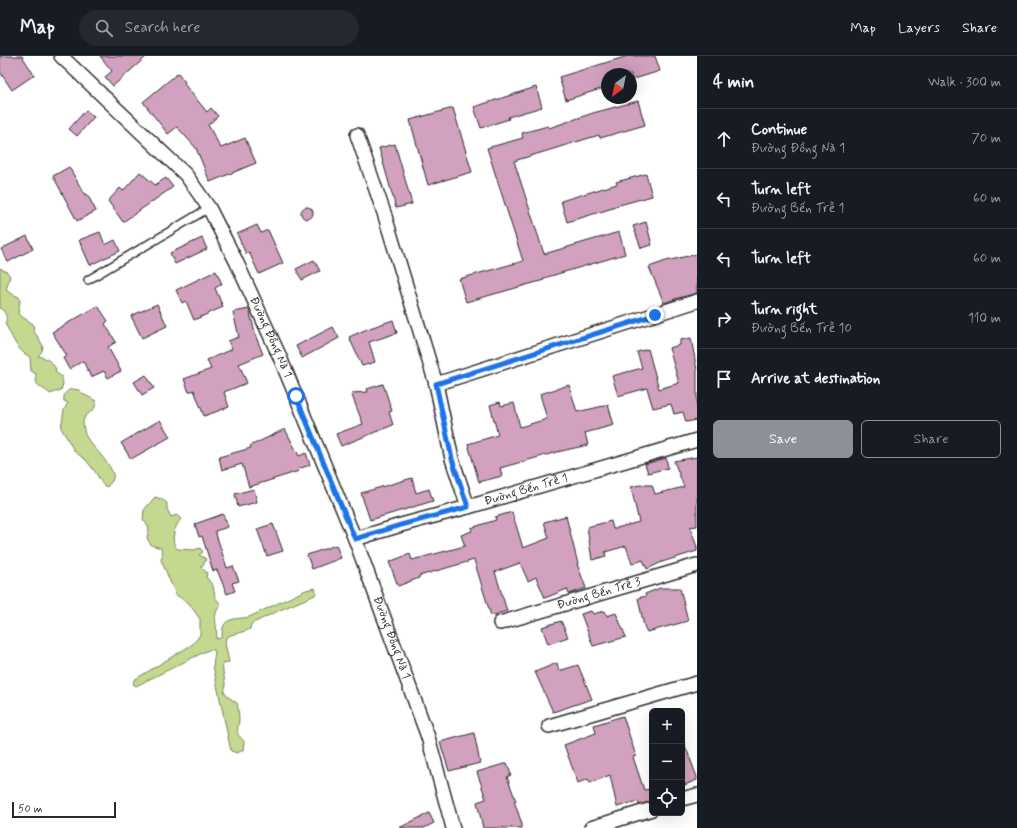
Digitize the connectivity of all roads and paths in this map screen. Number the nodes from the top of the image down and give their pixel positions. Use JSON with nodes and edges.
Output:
{"nodes":[{"id":1,"x":61,"y":56,"type":"edge"},
{"id":2,"x":357,"y":135,"type":"dead end"},
{"id":3,"x":209,"y":208,"type":"junction"},
{"id":4,"x":88,"y":280,"type":"dead end"},
{"id":5,"x":697,"y":301,"type":"edge"},
{"id":6,"x":436,"y":384,"type":"junction"},
{"id":7,"x":697,"y":440,"type":"edge"},
{"id":8,"x":468,"y":507,"type":"junction"},
{"id":9,"x":355,"y":539,"type":"junction"},
{"id":10,"x":697,"y":565,"type":"edge"},
{"id":11,"x":500,"y":623,"type":"dead end"},
{"id":12,"x":697,"y":683,"type":"edge"},
{"id":13,"x":549,"y":726,"type":"dead end"},
{"id":14,"x":697,"y":795,"type":"edge"},
{"id":15,"x":685,"y":798,"type":"edge"},
{"id":16,"x":649,"y":810,"type":"edge"},
{"id":17,"x":453,"y":828,"type":"edge"},
{"id":18,"x":591,"y":828,"type":"edge"}],
"edges":[{"from":1,"to":3,"type":"street","name":"Đường Đồng Nà 1"},
{"from":2,"to":6,"type":"street"},
{"from":3,"to":4,"type":"lane"},
{"from":3,"to":9,"type":"street","name":"Đường Đồng Nà 1"},
{"from":5,"to":6,"type":"street"},
{"from":6,"to":8,"type":"street"},
{"from":7,"to":8,"type":"street","name":"Đường Bến Trễ 1"},
{"from":8,"to":9,"type":"street","name":"Đường Bến Trễ 1"},
{"from":9,"to":17,"type":"street","name":"Đường Đồng Nà 1"},
{"from":10,"to":11,"type":"street","name":"Đường Bến Trễ 3"},
{"from":12,"to":13,"type":"street"},
{"from":14,"to":15,"type":"street"},
{"from":16,"to":18,"type":"street"}]}
